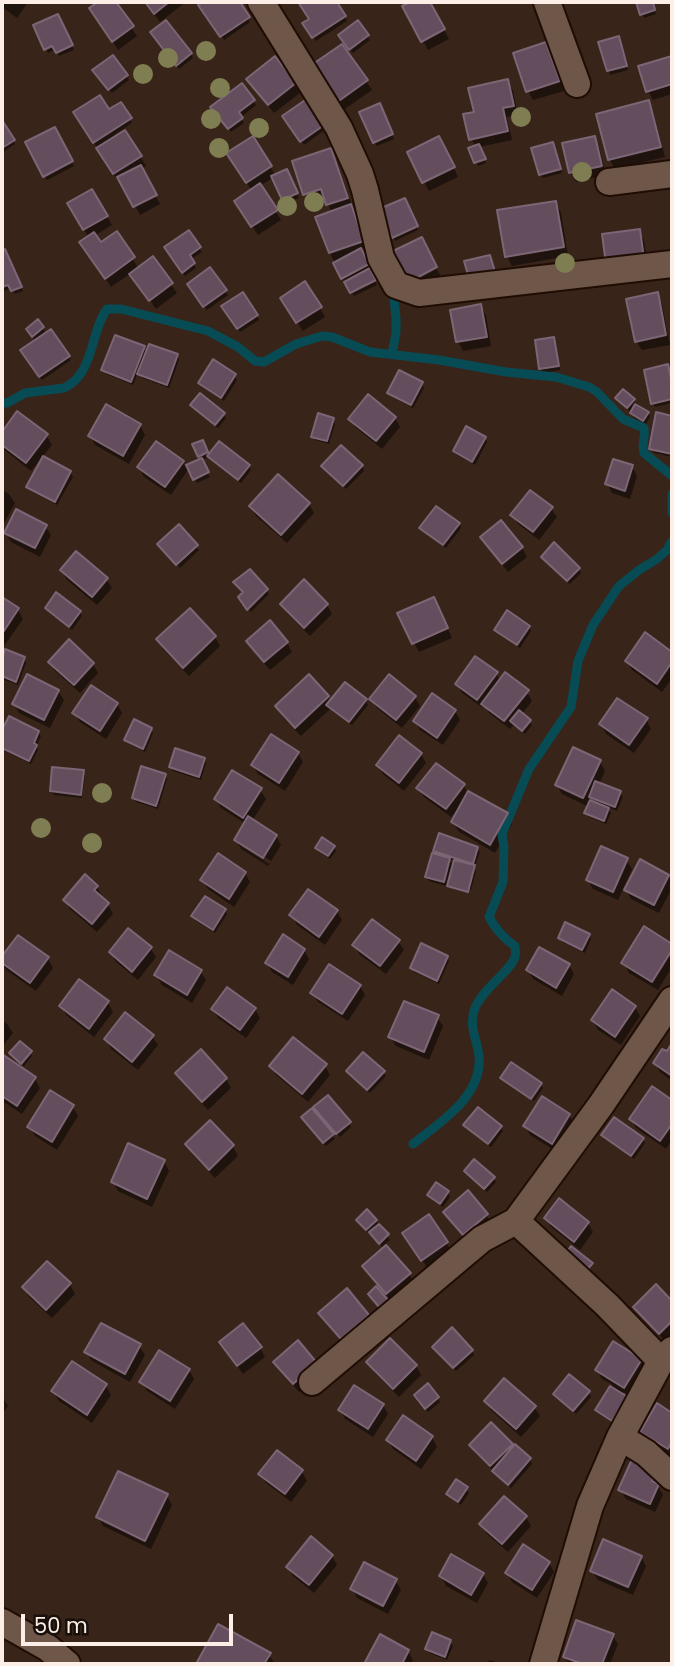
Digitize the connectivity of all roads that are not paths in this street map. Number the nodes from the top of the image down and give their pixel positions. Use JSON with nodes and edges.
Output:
{"nodes":[{"id":1,"x":261,"y":2,"type":"edge"},
{"id":2,"x":547,"y":2,"type":"edge"},
{"id":3,"x":577,"y":84,"type":"dead end"},
{"id":4,"x":672,"y":174,"type":"edge"},
{"id":5,"x":609,"y":182,"type":"dead end"},
{"id":6,"x":672,"y":264,"type":"edge"},
{"id":7,"x":672,"y":1000,"type":"edge"},
{"id":8,"x":516,"y":1221,"type":"junction"},
{"id":9,"x":666,"y":1355,"type":"edge"},
{"id":10,"x":312,"y":1382,"type":"dead end"},
{"id":11,"x":620,"y":1437,"type":"junction"},
{"id":12,"x":672,"y":1477,"type":"edge"},
{"id":13,"x":2,"y":1622,"type":"edge"},
{"id":14,"x":68,"y":1664,"type":"edge"},
{"id":15,"x":543,"y":1664,"type":"edge"}],
"edges":[{"from":1,"to":6,"type":"street"},
{"from":2,"to":3,"type":"street"},
{"from":4,"to":5,"type":"street"},
{"from":7,"to":8,"type":"street"},
{"from":8,"to":9,"type":"street"},
{"from":8,"to":10,"type":"street"},
{"from":9,"to":11,"type":"street"},
{"from":11,"to":12,"type":"street"},
{"from":11,"to":15,"type":"street"},
{"from":13,"to":14,"type":"street"}]}
